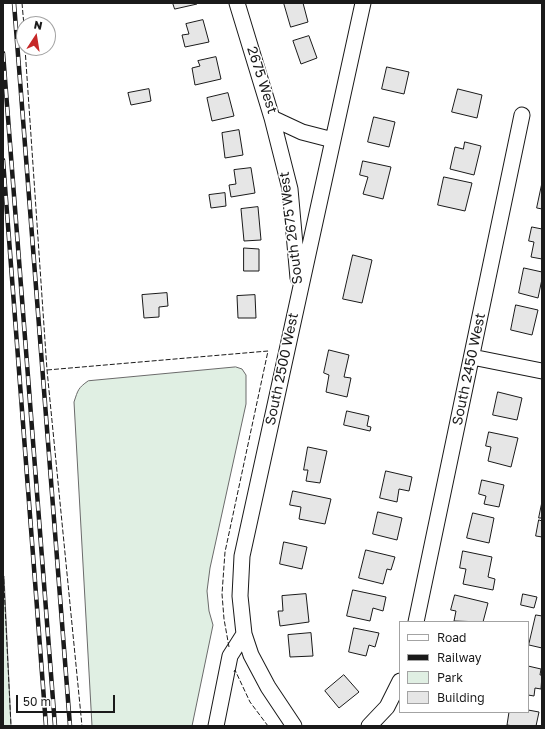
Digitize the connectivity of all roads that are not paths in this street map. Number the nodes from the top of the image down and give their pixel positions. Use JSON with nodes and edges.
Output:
{"nodes":[{"id":1,"x":237,"y":3,"type":"edge"},
{"id":2,"x":363,"y":3,"type":"edge"},
{"id":3,"x":522,"y":115,"type":"dead end"},
{"id":4,"x":272,"y":118,"type":"junction"},
{"id":5,"x":333,"y":140,"type":"junction"},
{"id":6,"x":299,"y":291,"type":"junction"},
{"id":7,"x":472,"y":357,"type":"junction"},
{"id":8,"x":542,"y":371,"type":"edge"},
{"id":9,"x":416,"y":621,"type":"edge"},
{"id":10,"x":244,"y":634,"type":"junction"},
{"id":11,"x":399,"y":683,"type":"edge"},
{"id":12,"x":216,"y":726,"type":"edge"},
{"id":13,"x":294,"y":726,"type":"edge"},
{"id":14,"x":369,"y":726,"type":"edge"}],
"edges":[{"from":1,"to":4,"type":"street","name":"2675 West"},
{"from":2,"to":5,"type":"street","name":"South 2500 West"},
{"from":3,"to":7,"type":"street","name":"South 2450 West"},
{"from":4,"to":5,"type":"street","name":"2675 West"},
{"from":4,"to":6,"type":"street","name":"South 2675 West"},
{"from":5,"to":6,"type":"street","name":"South 2500 West"},
{"from":6,"to":10,"type":"street","name":"South 2500 West"},
{"from":7,"to":8,"type":"street"},
{"from":7,"to":9,"type":"street","name":"South 2450 West"},
{"from":10,"to":12,"type":"street"},
{"from":10,"to":13,"type":"street","name":"South 2500 West"},
{"from":11,"to":14,"type":"street"}]}
